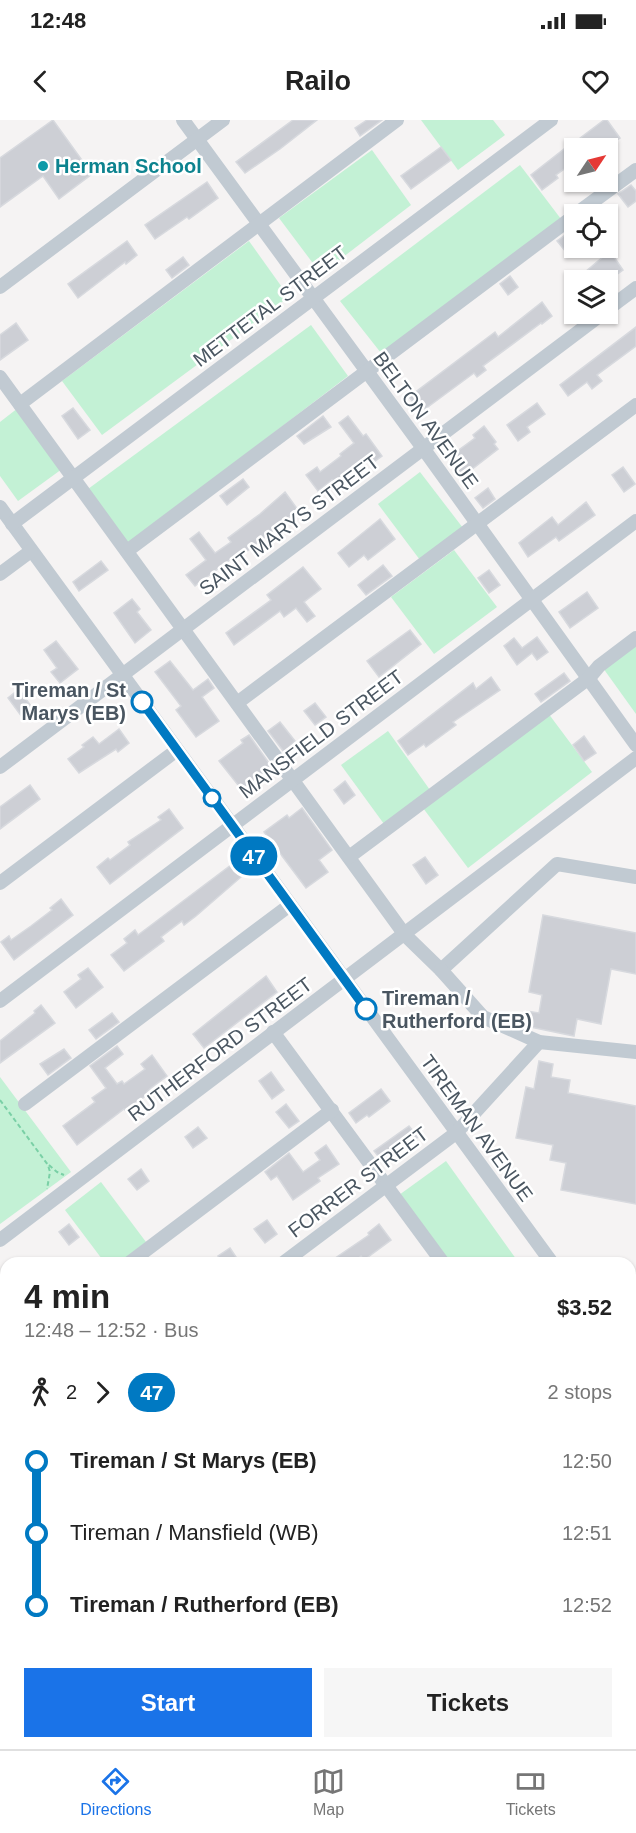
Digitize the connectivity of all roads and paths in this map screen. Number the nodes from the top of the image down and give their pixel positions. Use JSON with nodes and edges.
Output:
{"nodes":[{"id":1,"x":183,"y":120,"type":"edge"},
{"id":2,"x":223,"y":120,"type":"edge"},
{"id":3,"x":397,"y":120,"type":"edge"},
{"id":4,"x":551,"y":120,"type":"edge"},
{"id":5,"x":198,"y":140,"type":"junction"},
{"id":6,"x":636,"y":170,"type":"edge"},
{"id":7,"x":590,"y":204,"type":"edge"},
{"id":8,"x":564,"y":223,"type":"edge"},
{"id":9,"x":260,"y":225,"type":"junction"},
{"id":10,"x":0,"y":287,"type":"edge"},
{"id":11,"x":636,"y":288,"type":"edge"},
{"id":12,"x":314,"y":298,"type":"junction"},
{"id":13,"x":618,"y":302,"type":"edge"},
{"id":14,"x":589,"y":324,"type":"edge"},
{"id":15,"x":367,"y":371,"type":"junction"},
{"id":16,"x":0,"y":377,"type":"edge"},
{"id":17,"x":20,"y":404,"type":"junction"},
{"id":18,"x":636,"y":405,"type":"edge"},
{"id":19,"x":423,"y":448,"type":"junction"},
{"id":20,"x":74,"y":478,"type":"junction"},
{"id":21,"x":0,"y":507,"type":"edge"},
{"id":22,"x":636,"y":521,"type":"edge"},
{"id":23,"x":477,"y":522,"type":"junction"},
{"id":24,"x":12,"y":524,"type":"junction"},
{"id":25,"x":31,"y":550,"type":"junction"},
{"id":26,"x":126,"y":551,"type":"junction"},
{"id":27,"x":0,"y":574,"type":"edge"},
{"id":28,"x":532,"y":599,"type":"junction"},
{"id":29,"x":184,"y":629,"type":"junction"},
{"id":30,"x":636,"y":638,"type":"edge"},
{"id":31,"x":122,"y":676,"type":"junction"},
{"id":32,"x":589,"y":678,"type":"junction"},
{"id":33,"x":237,"y":703,"type":"junction"},
{"id":34,"x":636,"y":745,"type":"edge"},
{"id":35,"x":177,"y":750,"type":"junction"},
{"id":36,"x":636,"y":758,"type":"edge"},
{"id":37,"x":0,"y":767,"type":"edge"},
{"id":38,"x":293,"y":780,"type":"junction"},
{"id":39,"x":232,"y":826,"type":"junction"},
{"id":40,"x":349,"y":857,"type":"junction"},
{"id":41,"x":636,"y":877,"type":"edge"},
{"id":42,"x":0,"y":883,"type":"edge"},
{"id":43,"x":290,"y":905,"type":"junction"},
{"id":44,"x":405,"y":934,"type":"junction"},
{"id":45,"x":441,"y":970,"type":"junction"},
{"id":46,"x":344,"y":980,"type":"junction"},
{"id":47,"x":0,"y":1001,"type":"edge"},
{"id":48,"x":273,"y":1032,"type":"junction"},
{"id":49,"x":540,"y":1042,"type":"junction"},
{"id":50,"x":636,"y":1052,"type":"edge"},
{"id":51,"x":0,"y":1100,"type":"edge"},
{"id":52,"x":25,"y":1104,"type":"dead end"},
{"id":53,"x":332,"y":1110,"type":"junction"},
{"id":54,"x":456,"y":1132,"type":"junction"},
{"id":55,"x":48,"y":1165,"type":"junction"},
{"id":56,"x":66,"y":1176,"type":"dead end"},
{"id":57,"x":386,"y":1186,"type":"junction"},
{"id":58,"x":47,"y":1190,"type":"dead end"},
{"id":59,"x":0,"y":1240,"type":"edge"},
{"id":60,"x":137,"y":1257,"type":"edge"},
{"id":61,"x":292,"y":1257,"type":"edge"},
{"id":62,"x":438,"y":1257,"type":"edge"},
{"id":63,"x":548,"y":1257,"type":"edge"}],
"edges":[{"from":1,"to":5,"type":"street","name":"BELTON AVENUE"},
{"from":2,"to":5,"type":"street"},
{"from":3,"to":9,"type":"street"},
{"from":4,"to":12,"type":"street","name":"METTETAL STREET"},
{"from":5,"to":9,"type":"street","name":"BELTON AVENUE"},
{"from":5,"to":10,"type":"street"},
{"from":6,"to":7,"type":"street"},
{"from":8,"to":15,"type":"street"},
{"from":9,"to":12,"type":"street","name":"BELTON AVENUE"},
{"from":9,"to":17,"type":"street"},
{"from":11,"to":13,"type":"street"},
{"from":12,"to":15,"type":"street","name":"BELTON AVENUE"},
{"from":12,"to":20,"type":"street","name":"METTETAL STREET"},
{"from":14,"to":19,"type":"street","name":"SAINT MARYS STREET"},
{"from":15,"to":19,"type":"street","name":"BELTON AVENUE"},
{"from":15,"to":26,"type":"street"},
{"from":16,"to":17,"type":"street"},
{"from":17,"to":20,"type":"street"},
{"from":18,"to":23,"type":"street"},
{"from":19,"to":23,"type":"street","name":"BELTON AVENUE"},
{"from":19,"to":29,"type":"street","name":"SAINT MARYS STREET"},
{"from":20,"to":24,"type":"street","name":"METTETAL STREET"},
{"from":20,"to":26,"type":"street"},
{"from":21,"to":24,"type":"street"},
{"from":22,"to":28,"type":"street","name":"MANSFIELD STREET"},
{"from":23,"to":28,"type":"street","name":"BELTON AVENUE"},
{"from":23,"to":33,"type":"street"},
{"from":24,"to":25,"type":"street","name":"TIREMAN AVENUE"},
{"from":25,"to":27,"type":"street"},
{"from":25,"to":31,"type":"street","name":"TIREMAN AVENUE"},
{"from":26,"to":29,"type":"street"},
{"from":28,"to":32,"type":"street","name":"BELTON AVENUE"},
{"from":28,"to":38,"type":"street","name":"MANSFIELD STREET"},
{"from":29,"to":31,"type":"street","name":"SAINT MARYS STREET"},
{"from":29,"to":33,"type":"street"},
{"from":30,"to":32,"type":"street"},
{"from":31,"to":35,"type":"street","name":"TIREMAN AVENUE"},
{"from":31,"to":37,"type":"street","name":"SAINT MARYS STREET"},
{"from":32,"to":34,"type":"street","name":"BELTON AVENUE"},
{"from":32,"to":40,"type":"street"},
{"from":33,"to":38,"type":"street"},
{"from":35,"to":39,"type":"street","name":"TIREMAN AVENUE"},
{"from":35,"to":42,"type":"street"},
{"from":36,"to":44,"type":"street","name":"RUTHERFORD STREET"},
{"from":38,"to":39,"type":"street","name":"MANSFIELD STREET"},
{"from":38,"to":40,"type":"street"},
{"from":39,"to":43,"type":"street","name":"TIREMAN AVENUE"},
{"from":39,"to":47,"type":"street","name":"MANSFIELD STREET"},
{"from":40,"to":44,"type":"street"},
{"from":41,"to":45,"type":"street"},
{"from":43,"to":46,"type":"street","name":"TIREMAN AVENUE"},
{"from":43,"to":52,"type":"street"},
{"from":44,"to":45,"type":"street"},
{"from":44,"to":46,"type":"street","name":"RUTHERFORD STREET"},
{"from":45,"to":49,"type":"street"},
{"from":46,"to":48,"type":"street","name":"RUTHERFORD STREET"},
{"from":46,"to":54,"type":"street","name":"TIREMAN AVENUE"},
{"from":48,"to":53,"type":"street"},
{"from":48,"to":59,"type":"street","name":"RUTHERFORD STREET"},
{"from":49,"to":50,"type":"street"},
{"from":49,"to":54,"type":"street","name":"FORRER STREET"},
{"from":51,"to":55,"type":"path"},
{"from":53,"to":57,"type":"street"},
{"from":53,"to":60,"type":"street"},
{"from":54,"to":57,"type":"street","name":"FORRER STREET"},
{"from":54,"to":63,"type":"street","name":"TIREMAN AVENUE"},
{"from":55,"to":56,"type":"path"},
{"from":55,"to":58,"type":"path"},
{"from":57,"to":61,"type":"street","name":"FORRER STREET"},
{"from":57,"to":62,"type":"street"}]}
